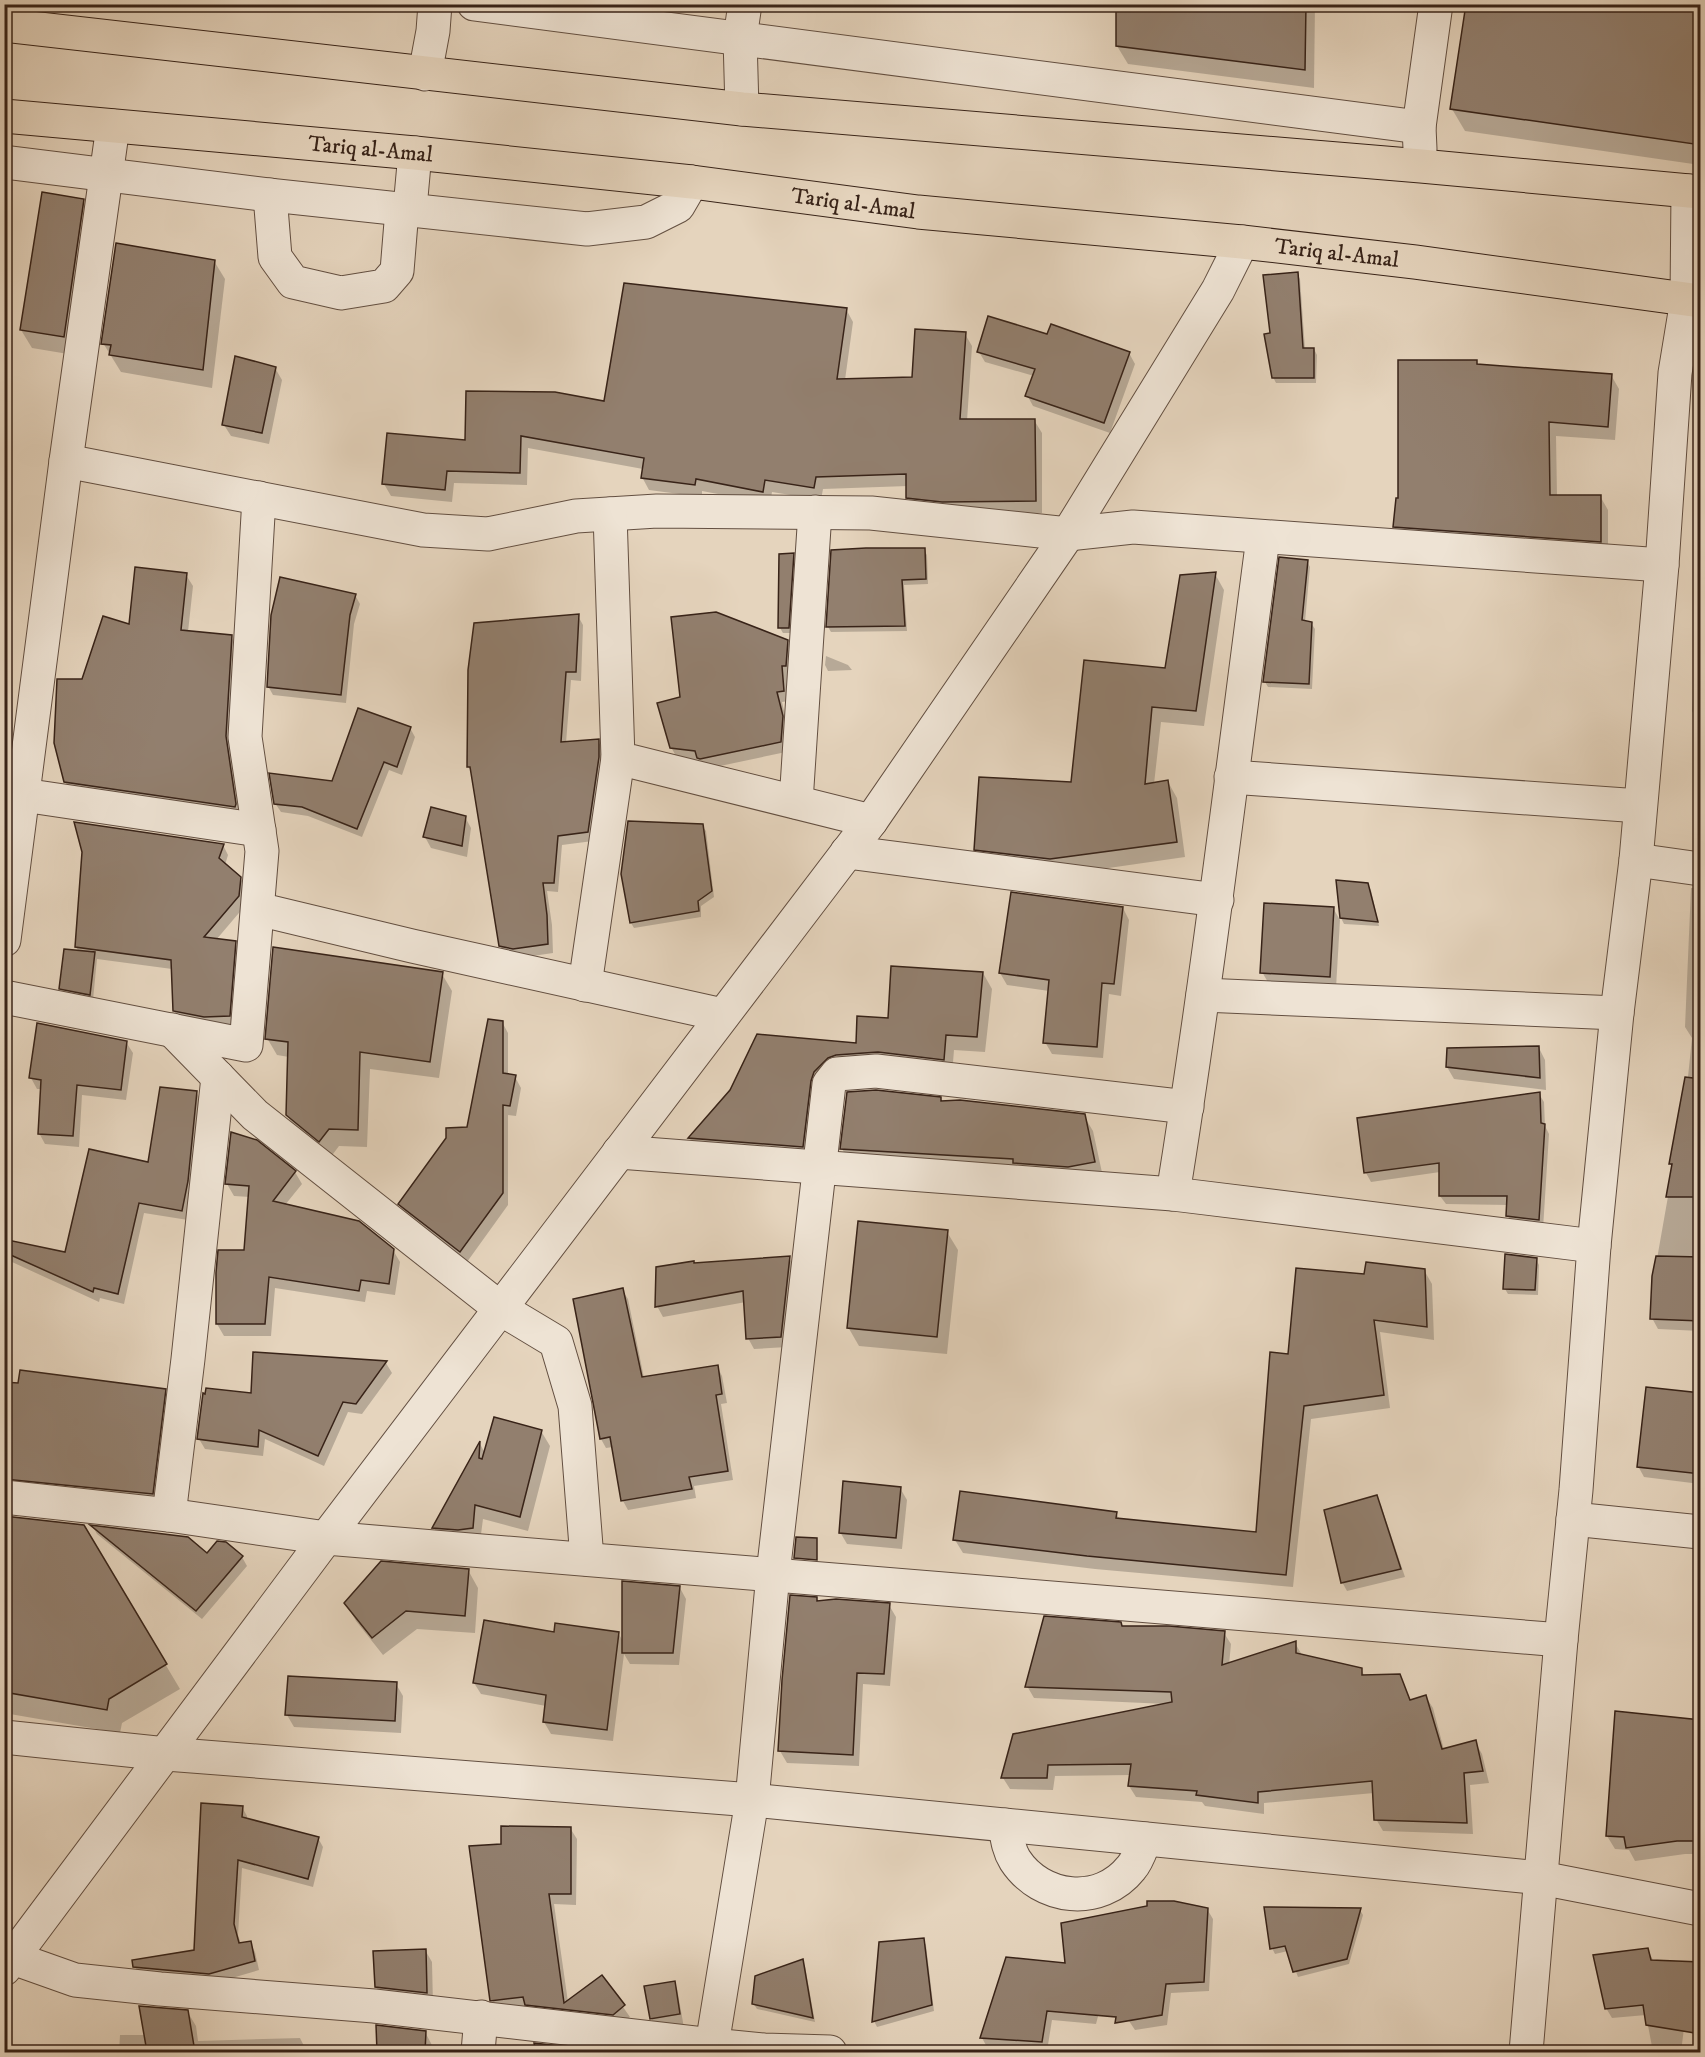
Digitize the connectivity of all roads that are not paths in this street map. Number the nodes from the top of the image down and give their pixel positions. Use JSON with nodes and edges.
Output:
{"nodes":[{"id":1,"x":435,"y":4,"type":"edge"},
{"id":2,"x":474,"y":4,"type":"edge"},
{"id":3,"x":745,"y":4,"type":"edge"},
{"id":4,"x":1436,"y":4,"type":"edge"},
{"id":5,"x":10,"y":18,"type":"edge"},
{"id":6,"x":740,"y":38,"type":"junction"},
{"id":7,"x":425,"y":74,"type":"junction"},
{"id":8,"x":742,"y":109,"type":"junction"},
{"id":9,"x":4,"y":116,"type":"edge"},
{"id":10,"x":113,"y":126,"type":"junction"},
{"id":11,"x":1419,"y":127,"type":"junction"},
{"id":12,"x":415,"y":153,"type":"junction"},
{"id":13,"x":4,"y":162,"type":"edge"},
{"id":14,"x":1421,"y":166,"type":"junction"},
{"id":15,"x":106,"y":173,"type":"junction"},
{"id":16,"x":692,"y":182,"type":"junction"},
{"id":17,"x":1694,"y":192,"type":"edge"},
{"id":18,"x":270,"y":195,"type":"junction"},
{"id":19,"x":406,"y":209,"type":"junction"},
{"id":20,"x":1242,"y":243,"type":"junction"},
{"id":21,"x":1694,"y":301,"type":"edge"},
{"id":22,"x":66,"y":461,"type":"junction"},
{"id":23,"x":259,"y":498,"type":"junction"},
{"id":24,"x":815,"y":512,"type":"junction"},
{"id":25,"x":610,"y":514,"type":"junction"},
{"id":26,"x":1068,"y":534,"type":"junction"},
{"id":27,"x":1263,"y":538,"type":"junction"},
{"id":28,"x":1662,"y":564,"type":"junction"},
{"id":29,"x":618,"y":759,"type":"junction"},
{"id":30,"x":1231,"y":777,"type":"junction"},
{"id":31,"x":23,"y":795,"type":"junction"},
{"id":32,"x":796,"y":802,"type":"junction"},
{"id":33,"x":1640,"y":806,"type":"junction"},
{"id":34,"x":871,"y":821,"type":"junction"},
{"id":35,"x":259,"y":830,"type":"junction"},
{"id":36,"x":847,"y":852,"type":"junction"},
{"id":37,"x":1636,"y":860,"type":"junction"},
{"id":38,"x":1701,"y":869,"type":"edge"},
{"id":39,"x":8,"y":887,"type":"edge"},
{"id":40,"x":1217,"y":900,"type":"junction"},
{"id":41,"x":258,"y":909,"type":"junction"},
{"id":42,"x":4,"y":940,"type":"edge"},
{"id":43,"x":585,"y":985,"type":"junction"},
{"id":44,"x":1203,"y":995,"type":"junction"},
{"id":45,"x":4,"y":997,"type":"edge"},
{"id":46,"x":1617,"y":1013,"type":"junction"},
{"id":47,"x":723,"y":1015,"type":"junction"},
{"id":48,"x":172,"y":1030,"type":"junction"},
{"id":49,"x":218,"y":1077,"type":"junction"},
{"id":50,"x":1187,"y":1107,"type":"junction"},
{"id":51,"x":619,"y":1152,"type":"junction"},
{"id":52,"x":819,"y":1167,"type":"junction"},
{"id":53,"x":1173,"y":1194,"type":"junction"},
{"id":54,"x":1594,"y":1246,"type":"junction"},
{"id":55,"x":501,"y":1308,"type":"junction"},
{"id":56,"x":4,"y":1497,"type":"edge"},
{"id":57,"x":169,"y":1515,"type":"junction"},
{"id":58,"x":1573,"y":1519,"type":"junction"},
{"id":59,"x":1701,"y":1532,"type":"edge"},
{"id":60,"x":326,"y":1538,"type":"junction"},
{"id":61,"x":586,"y":1559,"type":"junction"},
{"id":62,"x":773,"y":1574,"type":"junction"},
{"id":63,"x":1561,"y":1640,"type":"junction"},
{"id":64,"x":4,"y":1737,"type":"edge"},
{"id":65,"x":166,"y":1754,"type":"junction"},
{"id":66,"x":752,"y":1800,"type":"junction"},
{"id":67,"x":1005,"y":1825,"type":"junction"},
{"id":68,"x":1145,"y":1839,"type":"junction"},
{"id":69,"x":1541,"y":1878,"type":"junction"},
{"id":70,"x":1701,"y":1909,"type":"edge"},
{"id":71,"x":7,"y":1961,"type":"edge"},
{"id":72,"x":481,"y":2018,"type":"junction"},
{"id":73,"x":712,"y":2049,"type":"edge"},
{"id":74,"x":477,"y":2052,"type":"edge"},
{"id":75,"x":830,"y":2052,"type":"edge"},
{"id":76,"x":1526,"y":2052,"type":"edge"}],
"edges":[{"from":1,"to":7,"type":"street"},
{"from":2,"to":6,"type":"street"},
{"from":3,"to":6,"type":"street"},
{"from":4,"to":11,"type":"street"},
{"from":5,"to":7,"type":"highway"},
{"from":6,"to":8,"type":"street"},
{"from":6,"to":11,"type":"street"},
{"from":7,"to":8,"type":"highway"},
{"from":8,"to":14,"type":"highway"},
{"from":9,"to":10,"type":"highway","name":"Tariq al-Amal"},
{"from":10,"to":12,"type":"highway","name":"Tariq al-Amal"},
{"from":10,"to":15,"type":"street"},
{"from":11,"to":14,"type":"street"},
{"from":12,"to":16,"type":"highway","name":"Tariq al-Amal"},
{"from":12,"to":19,"type":"street"},
{"from":13,"to":15,"type":"street"},
{"from":14,"to":17,"type":"highway"},
{"from":15,"to":18,"type":"street"},
{"from":15,"to":22,"type":"street"},
{"from":16,"to":19,"type":"street"},
{"from":16,"to":20,"type":"highway","name":"Tariq al-Amal"},
{"from":17,"to":21,"type":"street"},
{"from":18,"to":19,"type":"street"},
{"from":18,"to":19,"type":"street"},
{"from":20,"to":21,"type":"highway","name":"Tariq al-Amal"},
{"from":20,"to":26,"type":"street"},
{"from":21,"to":28,"type":"street"},
{"from":22,"to":23,"type":"street"},
{"from":22,"to":31,"type":"street"},
{"from":23,"to":25,"type":"street"},
{"from":23,"to":35,"type":"street"},
{"from":24,"to":25,"type":"street"},
{"from":24,"to":26,"type":"street"},
{"from":24,"to":32,"type":"street"},
{"from":25,"to":29,"type":"street"},
{"from":26,"to":27,"type":"street"},
{"from":26,"to":34,"type":"street"},
{"from":27,"to":28,"type":"street"},
{"from":27,"to":30,"type":"street"},
{"from":28,"to":33,"type":"street"},
{"from":29,"to":32,"type":"street"},
{"from":29,"to":43,"type":"street"},
{"from":30,"to":33,"type":"street"},
{"from":30,"to":40,"type":"street"},
{"from":31,"to":35,"type":"street"},
{"from":31,"to":39,"type":"street"},
{"from":32,"to":34,"type":"street"},
{"from":33,"to":37,"type":"street"},
{"from":34,"to":36,"type":"street"},
{"from":35,"to":41,"type":"street"},
{"from":36,"to":40,"type":"street"},
{"from":36,"to":47,"type":"street"},
{"from":37,"to":38,"type":"street"},
{"from":37,"to":46,"type":"street"},
{"from":39,"to":42,"type":"street"},
{"from":40,"to":44,"type":"street"},
{"from":41,"to":43,"type":"street"},
{"from":41,"to":48,"type":"street"},
{"from":43,"to":47,"type":"street"},
{"from":44,"to":46,"type":"street"},
{"from":44,"to":50,"type":"street"},
{"from":45,"to":48,"type":"street"},
{"from":46,"to":54,"type":"street"},
{"from":47,"to":51,"type":"street"},
{"from":48,"to":49,"type":"street"},
{"from":49,"to":55,"type":"street"},
{"from":49,"to":57,"type":"street"},
{"from":50,"to":52,"type":"street"},
{"from":50,"to":53,"type":"street"},
{"from":51,"to":52,"type":"street"},
{"from":51,"to":55,"type":"street"},
{"from":52,"to":53,"type":"street"},
{"from":52,"to":62,"type":"street"},
{"from":53,"to":54,"type":"street"},
{"from":54,"to":58,"type":"street"},
{"from":55,"to":60,"type":"street"},
{"from":55,"to":61,"type":"street"},
{"from":56,"to":57,"type":"street"},
{"from":57,"to":60,"type":"street"},
{"from":58,"to":59,"type":"street"},
{"from":58,"to":63,"type":"street"},
{"from":60,"to":61,"type":"street"},
{"from":60,"to":65,"type":"street"},
{"from":61,"to":62,"type":"street"},
{"from":62,"to":63,"type":"street"},
{"from":62,"to":66,"type":"street"},
{"from":63,"to":69,"type":"street"},
{"from":64,"to":65,"type":"street"},
{"from":65,"to":66,"type":"street"},
{"from":65,"to":71,"type":"street"},
{"from":66,"to":67,"type":"street"},
{"from":66,"to":73,"type":"street"},
{"from":67,"to":68,"type":"street"},
{"from":67,"to":68,"type":"street"},
{"from":68,"to":69,"type":"street"},
{"from":69,"to":70,"type":"street"},
{"from":69,"to":76,"type":"street"},
{"from":71,"to":72,"type":"street"},
{"from":72,"to":73,"type":"street"},
{"from":72,"to":74,"type":"street"},
{"from":73,"to":75,"type":"street"}]}
